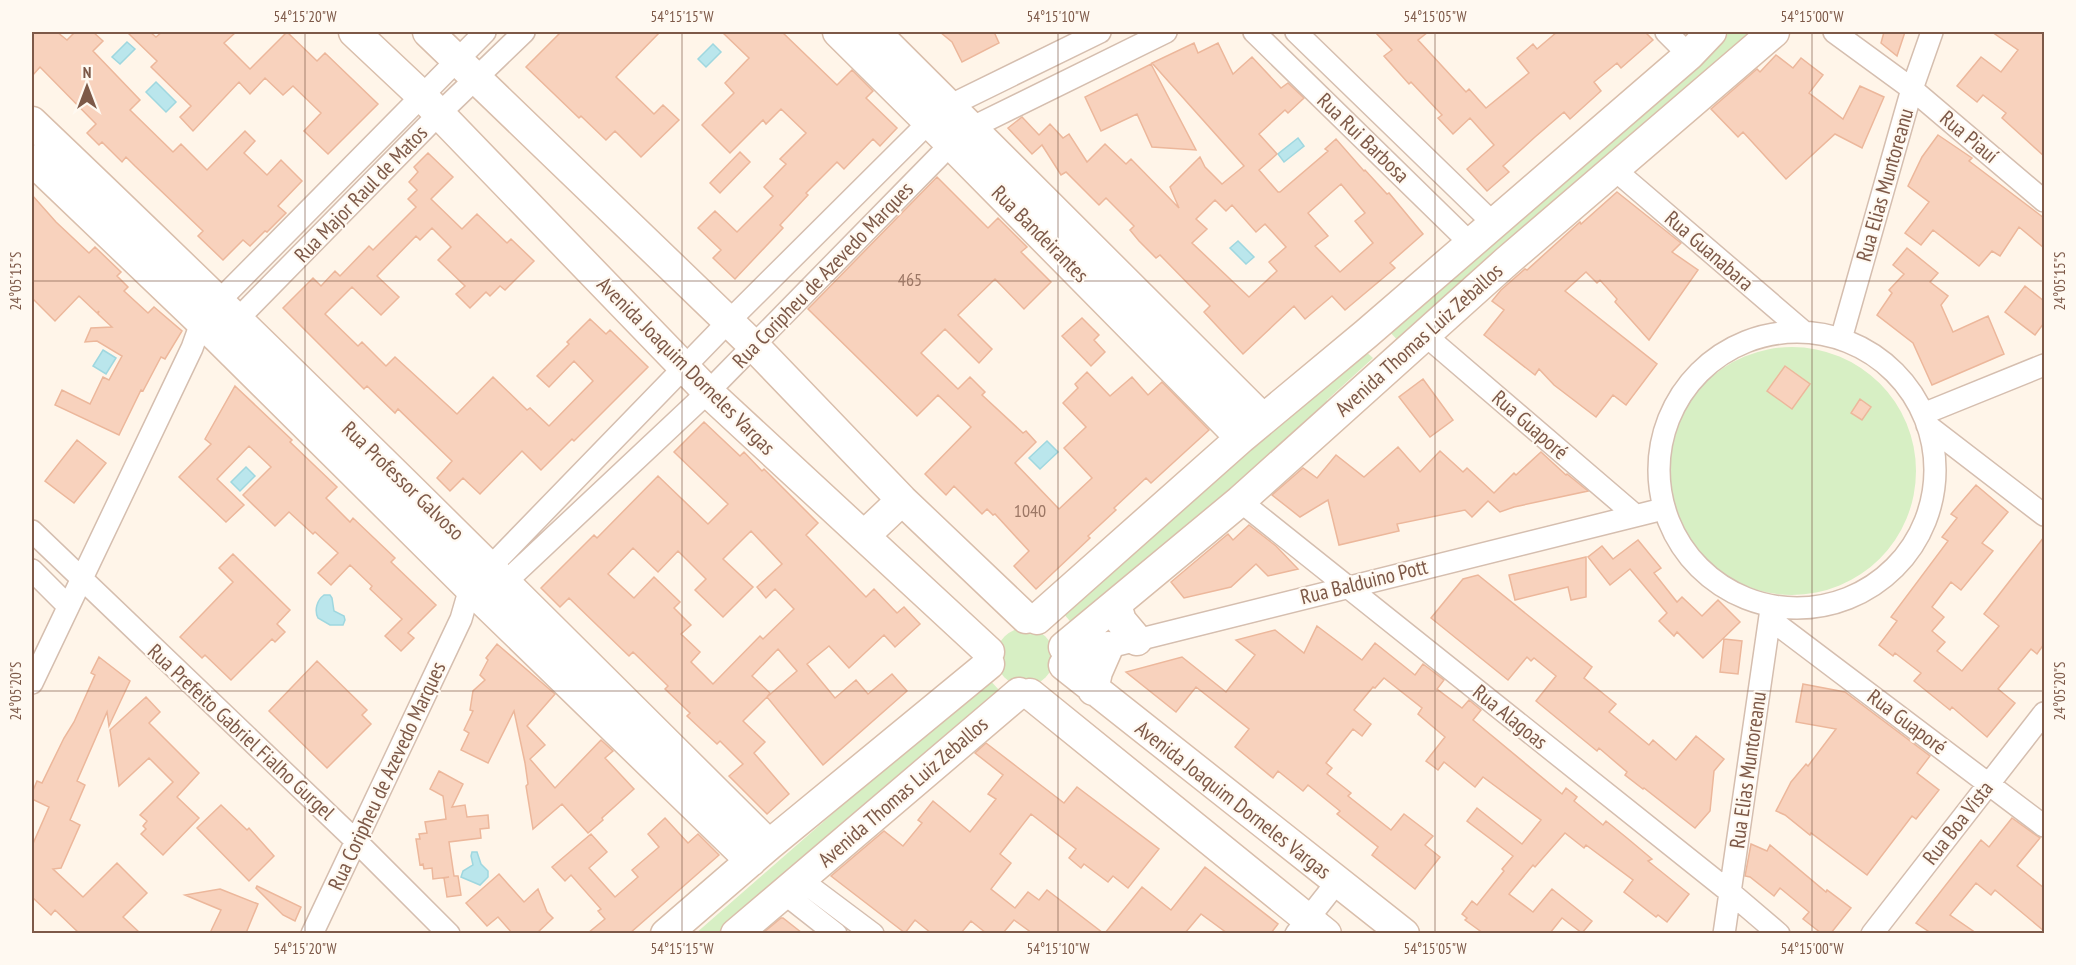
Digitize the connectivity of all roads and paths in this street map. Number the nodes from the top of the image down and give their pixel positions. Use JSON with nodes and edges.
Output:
{"nodes":[{"id":1,"x":354,"y":32,"type":"edge"},
{"id":2,"x":428,"y":32,"type":"edge"},
{"id":3,"x":485,"y":32,"type":"edge"},
{"id":4,"x":524,"y":32,"type":"edge"},
{"id":5,"x":875,"y":32,"type":"edge"},
{"id":6,"x":1100,"y":32,"type":"edge"},
{"id":7,"x":1166,"y":32,"type":"edge"},
{"id":8,"x":1254,"y":32,"type":"edge"},
{"id":9,"x":1296,"y":32,"type":"edge"},
{"id":10,"x":1666,"y":32,"type":"edge"},
{"id":11,"x":1774,"y":32,"type":"edge"},
{"id":12,"x":1834,"y":32,"type":"edge"},
{"id":13,"x":1932,"y":32,"type":"edge"},
{"id":14,"x":842,"y":33,"type":"edge"},
{"id":15,"x":1704,"y":38,"type":"edge"},
{"id":16,"x":1046,"y":58,"type":"junction"},
{"id":17,"x":466,"y":69,"type":"junction"},
{"id":18,"x":1060,"y":84,"type":"junction"},
{"id":19,"x":1912,"y":89,"type":"junction"},
{"id":20,"x":1370,"y":103,"type":"junction"},
{"id":21,"x":430,"y":105,"type":"junction"},
{"id":22,"x":939,"y":114,"type":"junction"},
{"id":23,"x":32,"y":122,"type":"edge"},
{"id":24,"x":1348,"y":123,"type":"junction"},
{"id":25,"x":961,"y":136,"type":"junction"},
{"id":26,"x":32,"y":160,"type":"edge"},
{"id":27,"x":1615,"y":170,"type":"junction"},
{"id":28,"x":66,"y":174,"type":"junction"},
{"id":29,"x":2044,"y":201,"type":"edge"},
{"id":30,"x":1494,"y":224,"type":"junction"},
{"id":31,"x":1471,"y":244,"type":"junction"},
{"id":32,"x":727,"y":322,"type":"junction"},
{"id":33,"x":213,"y":326,"type":"junction"},
{"id":34,"x":1804,"y":332,"type":"junction"},
{"id":35,"x":1365,"y":334,"type":"junction"},
{"id":36,"x":1425,"y":335,"type":"junction"},
{"id":37,"x":1841,"y":339,"type":"junction"},
{"id":38,"x":754,"y":346,"type":"junction"},
{"id":39,"x":2044,"y":365,"type":"edge"},
{"id":40,"x":683,"y":367,"type":"junction"},
{"id":41,"x":708,"y":393,"type":"junction"},
{"id":42,"x":1357,"y":395,"type":"junction"},
{"id":43,"x":1925,"y":419,"type":"junction"},
{"id":44,"x":1252,"y":428,"type":"junction"},
{"id":45,"x":902,"y":500,"type":"junction"},
{"id":46,"x":1240,"y":501,"type":"junction"},
{"id":47,"x":1664,"y":508,"type":"junction"},
{"id":48,"x":1635,"y":515,"type":"junction"},
{"id":49,"x":2044,"y":515,"type":"edge"},
{"id":50,"x":32,"y":531,"type":"edge"},
{"id":51,"x":864,"y":536,"type":"junction"},
{"id":52,"x":32,"y":570,"type":"edge"},
{"id":53,"x":80,"y":579,"type":"junction"},
{"id":54,"x":1347,"y":586,"type":"junction"},
{"id":55,"x":482,"y":591,"type":"junction"},
{"id":56,"x":1116,"y":604,"type":"junction"},
{"id":57,"x":68,"y":606,"type":"junction"},
{"id":58,"x":1771,"y":612,"type":"junction"},
{"id":59,"x":1031,"y":618,"type":"junction"},
{"id":60,"x":1137,"y":640,"type":"junction"},
{"id":61,"x":1108,"y":647,"type":"junction"},
{"id":62,"x":1064,"y":657,"type":"junction"},
{"id":63,"x":989,"y":658,"type":"junction"},
{"id":64,"x":32,"y":683,"type":"edge"},
{"id":65,"x":1093,"y":690,"type":"junction"},
{"id":66,"x":1024,"y":693,"type":"junction"},
{"id":67,"x":2044,"y":713,"type":"edge"},
{"id":68,"x":1989,"y":783,"type":"junction"},
{"id":69,"x":2044,"y":826,"type":"edge"},
{"id":70,"x":356,"y":841,"type":"junction"},
{"id":71,"x":760,"y":853,"type":"junction"},
{"id":72,"x":1337,"y":882,"type":"junction"},
{"id":73,"x":792,"y":886,"type":"junction"},
{"id":74,"x":1731,"y":892,"type":"junction"},
{"id":75,"x":1386,"y":928,"type":"edge"},
{"id":76,"x":1310,"y":929,"type":"edge"},
{"id":77,"x":312,"y":933,"type":"edge"},
{"id":78,"x":449,"y":933,"type":"edge"},
{"id":79,"x":666,"y":933,"type":"edge"},
{"id":80,"x":736,"y":933,"type":"edge"},
{"id":81,"x":836,"y":933,"type":"edge"},
{"id":82,"x":873,"y":933,"type":"edge"},
{"id":83,"x":1724,"y":933,"type":"edge"},
{"id":84,"x":1779,"y":933,"type":"edge"},
{"id":85,"x":1872,"y":933,"type":"edge"}],
"edges":[{"from":1,"to":21,"type":"street","name":"Avenida Joaquim Dorneles Vargas"},
{"from":2,"to":17,"type":"street","name":"Avenida Joaquim Dorneles Vargas"},
{"from":3,"to":17,"type":"street","name":"Rua Major Raul de Matos"},
{"from":4,"to":17,"type":"street","name":"Rua Major Raul de Matos"},
{"from":5,"to":22,"type":"street","name":"Rua Bandeirantes"},
{"from":6,"to":16,"type":"street","name":"Rua Coripheu de Azevedo Marques"},
{"from":7,"to":18,"type":"street","name":"Rua Coripheu de Azevedo Marques"},
{"from":8,"to":24,"type":"street","name":"Rua Rui Barbosa"},
{"from":9,"to":20,"type":"street","name":"Rua Rui Barbosa"},
{"from":10,"to":15,"type":"street"},
{"from":11,"to":27,"type":"street","name":"Avenida Thomas Luiz Zeballos"},
{"from":12,"to":19,"type":"street","name":"Rua Piauí"},
{"from":13,"to":19,"type":"street","name":"Rua Elias Muntoreanu"},
{"from":14,"to":22,"type":"street","name":"Rua Bandeirantes"},
{"from":15,"to":30,"type":"street","name":"Avenida Thomas Luiz Zeballos"},
{"from":16,"to":18,"type":"street"},
{"from":16,"to":22,"type":"street","name":"Rua Coripheu de Azevedo Marques"},
{"from":17,"to":21,"type":"street","name":"Rua Major Raul de Matos"},
{"from":17,"to":32,"type":"street","name":"Avenida Joaquim Dorneles Vargas"},
{"from":18,"to":25,"type":"street","name":"Rua Coripheu de Azevedo Marques"},
{"from":19,"to":29,"type":"street","name":"Rua Piauí"},
{"from":19,"to":37,"type":"street","name":"Rua Elias Muntoreanu"},
{"from":20,"to":24,"type":"street"},
{"from":20,"to":30,"type":"street","name":"Rua Rui Barbosa"},
{"from":21,"to":33,"type":"street","name":"Rua Major Raul de Matos"},
{"from":21,"to":40,"type":"street","name":"Avenida Joaquim Dorneles Vargas"},
{"from":22,"to":25,"type":"street","name":"Rua Bandeirantes"},
{"from":22,"to":32,"type":"street","name":"Rua Coripheu de Azevedo Marques"},
{"from":23,"to":28,"type":"street","name":"Rua Professor Galvoso"},
{"from":24,"to":31,"type":"street","name":"Rua Rui Barbosa"},
{"from":25,"to":38,"type":"street","name":"Rua Coripheu de Azevedo Marques"},
{"from":25,"to":44,"type":"street","name":"Rua Bandeirantes"},
{"from":26,"to":28,"type":"street","name":"Rua Professor Galvoso"},
{"from":27,"to":34,"type":"street","name":"Rua Guanabara"},
{"from":27,"to":36,"type":"street","name":"Avenida Thomas Luiz Zeballos"},
{"from":28,"to":33,"type":"street","name":"Rua Professor Galvoso"},
{"from":30,"to":31,"type":"street","name":"Avenida Thomas Luiz Zeballos"},
{"from":31,"to":35,"type":"street","name":"Avenida Thomas Luiz Zeballos"},
{"from":32,"to":38,"type":"street","name":"Avenida Joaquim Dorneles Vargas"},
{"from":32,"to":40,"type":"street","name":"Rua Coripheu de Azevedo Marques"},
{"from":33,"to":53,"type":"street","name":"Rua Major Raul de Matos"},
{"from":33,"to":55,"type":"street","name":"Rua Professor Galvoso"},
{"from":34,"to":37,"type":"street"},
{"from":34,"to":47,"type":"street"},
{"from":35,"to":42,"type":"street"},
{"from":35,"to":44,"type":"street","name":"Avenida Thomas Luiz Zeballos"},
{"from":36,"to":42,"type":"street","name":"Avenida Thomas Luiz Zeballos"},
{"from":36,"to":48,"type":"street","name":"Rua Guaporé"},
{"from":37,"to":43,"type":"street"},
{"from":38,"to":41,"type":"street","name":"Rua Coripheu de Azevedo Marques"},
{"from":38,"to":45,"type":"street","name":"Avenida Joaquim Dorneles Vargas"},
{"from":39,"to":43,"type":"street"},
{"from":40,"to":41,"type":"street","name":"Avenida Joaquim Dorneles Vargas"},
{"from":40,"to":55,"type":"street","name":"Rua Coripheu de Azevedo Marques"},
{"from":41,"to":51,"type":"street","name":"Avenida Joaquim Dorneles Vargas"},
{"from":41,"to":55,"type":"street","name":"Rua Coripheu de Azevedo Marques"},
{"from":42,"to":46,"type":"street","name":"Avenida Thomas Luiz Zeballos"},
{"from":43,"to":49,"type":"street"},
{"from":43,"to":58,"type":"street"},
{"from":44,"to":59,"type":"street","name":"Avenida Thomas Luiz Zeballos"},
{"from":45,"to":51,"type":"street"},
{"from":45,"to":59,"type":"street","name":"Avenida Joaquim Dorneles Vargas"},
{"from":46,"to":54,"type":"street","name":"Rua Alagoas"},
{"from":46,"to":56,"type":"street","name":"Avenida Thomas Luiz Zeballos"},
{"from":47,"to":48,"type":"street","name":"Rua Balduino Pott"},
{"from":47,"to":58,"type":"street"},
{"from":48,"to":54,"type":"street","name":"Rua Balduino Pott"},
{"from":50,"to":53,"type":"street","name":"Rua Prefeito Gabriel Fialho Gurgel"},
{"from":51,"to":63,"type":"street","name":"Avenida Joaquim Dorneles Vargas"},
{"from":52,"to":57,"type":"street"},
{"from":53,"to":57,"type":"street","name":"Rua Major Raul de Matos"},
{"from":53,"to":70,"type":"street","name":"Rua Prefeito Gabriel Fialho Gurgel"},
{"from":54,"to":60,"type":"street","name":"Rua Balduino Pott"},
{"from":54,"to":74,"type":"street","name":"Rua Alagoas"},
{"from":55,"to":70,"type":"street","name":"Rua Coripheu de Azevedo Marques"},
{"from":55,"to":71,"type":"street","name":"Rua Professor Galvoso"},
{"from":56,"to":60,"type":"street"},
{"from":56,"to":62,"type":"street","name":"Avenida Thomas Luiz Zeballos"},
{"from":57,"to":64,"type":"street","name":"Rua Major Raul de Matos"},
{"from":58,"to":68,"type":"street","name":"Rua Guaporé"},
{"from":58,"to":74,"type":"street","name":"Rua Elias Muntoreanu"},
{"from":59,"to":62,"type":"street","name":"Avenida Joaquim Dorneles Vargas"},
{"from":59,"to":63,"type":"street","name":"Avenida Thomas Luiz Zeballos"},
{"from":60,"to":61,"type":"street","name":"Rua Balduino Pott"},
{"from":61,"to":62,"type":"street","name":"Rua Balduino Pott"},
{"from":61,"to":65,"type":"street"},
{"from":62,"to":65,"type":"street","name":"Avenida Joaquim Dorneles Vargas"},
{"from":62,"to":66,"type":"street","name":"Avenida Thomas Luiz Zeballos"},
{"from":63,"to":66,"type":"street","name":"Avenida Joaquim Dorneles Vargas"},
{"from":63,"to":71,"type":"street","name":"Avenida Thomas Luiz Zeballos"},
{"from":65,"to":72,"type":"street","name":"Avenida Joaquim Dorneles Vargas"},
{"from":66,"to":73,"type":"street","name":"Avenida Thomas Luiz Zeballos"},
{"from":66,"to":76,"type":"street","name":"Avenida Joaquim Dorneles Vargas"},
{"from":67,"to":68,"type":"street","name":"Rua Boa Vista"},
{"from":68,"to":69,"type":"street","name":"Rua Guaporé"},
{"from":68,"to":85,"type":"street","name":"Rua Boa Vista"},
{"from":70,"to":77,"type":"street","name":"Rua Coripheu de Azevedo Marques"},
{"from":70,"to":78,"type":"street","name":"Rua Prefeito Gabriel Fialho Gurgel"},
{"from":71,"to":79,"type":"street","name":"Avenida Thomas Luiz Zeballos"},
{"from":72,"to":75,"type":"street","name":"Avenida Joaquim Dorneles Vargas"},
{"from":72,"to":76,"type":"street"},
{"from":73,"to":80,"type":"street","name":"Avenida Thomas Luiz Zeballos"},
{"from":73,"to":81,"type":"street"},
{"from":73,"to":82,"type":"street"},
{"from":74,"to":83,"type":"street","name":"Rua Elias Muntoreanu"},
{"from":74,"to":84,"type":"street","name":"Rua Alagoas"}]}
